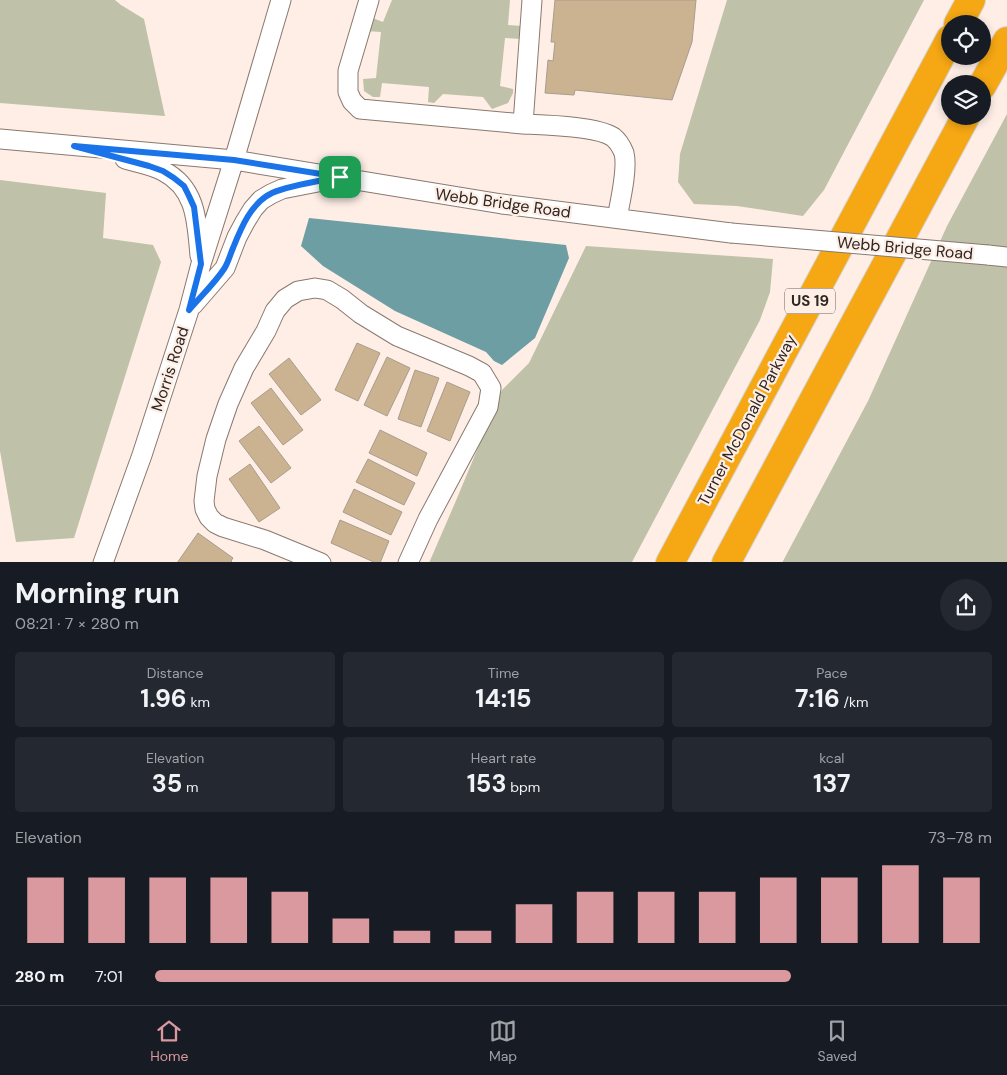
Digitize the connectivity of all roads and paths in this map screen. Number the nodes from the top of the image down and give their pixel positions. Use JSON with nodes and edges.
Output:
{"nodes":[{"id":1,"x":281,"y":0,"type":"edge"},
{"id":2,"x":369,"y":0,"type":"edge"},
{"id":3,"x":532,"y":0,"type":"edge"},
{"id":4,"x":971,"y":0,"type":"edge"},
{"id":5,"x":963,"y":15,"type":"edge"},
{"id":6,"x":1007,"y":41,"type":"edge"},
{"id":7,"x":941,"y":56,"type":"edge"},
{"id":8,"x":988,"y":75,"type":"edge"},
{"id":9,"x":523,"y":124,"type":"junction"},
{"id":10,"x":961,"y":125,"type":"edge"},
{"id":11,"x":0,"y":139,"type":"edge"},
{"id":12,"x":74,"y":146,"type":"junction"},
{"id":13,"x":234,"y":160,"type":"junction"},
{"id":14,"x":340,"y":177,"type":"junction"},
{"id":15,"x":617,"y":218,"type":"junction"},
{"id":16,"x":998,"y":256,"type":"edge"},
{"id":17,"x":201,"y":264,"type":"junction"},
{"id":18,"x":189,"y":310,"type":"junction"},
{"id":19,"x":103,"y":562,"type":"edge"},
{"id":20,"x":321,"y":562,"type":"edge"},
{"id":21,"x":408,"y":562,"type":"edge"},
{"id":22,"x":670,"y":562,"type":"edge"},
{"id":23,"x":726,"y":562,"type":"edge"}],
"edges":[{"from":1,"to":13,"type":"street","name":"Morris Road"},
{"from":2,"to":9,"type":"street"},
{"from":3,"to":9,"type":"street"},
{"from":4,"to":5,"type":"highway"},
{"from":6,"to":8,"type":"highway"},
{"from":7,"to":22,"type":"highway","name":"Turner McDonald Parkway","number":"US 19"},
{"from":9,"to":15,"type":"street"},
{"from":10,"to":23,"type":"highway","number":"US 19"},
{"from":11,"to":12,"type":"street","name":"Webb Bridge Road"},
{"from":12,"to":13,"type":"street","name":"Webb Bridge Road"},
{"from":12,"to":17,"type":"street"},
{"from":13,"to":14,"type":"street","name":"Webb Bridge Road"},
{"from":13,"to":17,"type":"street","name":"Morris Road"},
{"from":14,"to":15,"type":"street","name":"Webb Bridge Road"},
{"from":14,"to":18,"type":"street"},
{"from":15,"to":16,"type":"street","name":"Webb Bridge Road","bridge":true},
{"from":17,"to":18,"type":"street","name":"Morris Road"},
{"from":18,"to":19,"type":"street","name":"Morris Road"},
{"from":20,"to":21,"type":"street"}]}
